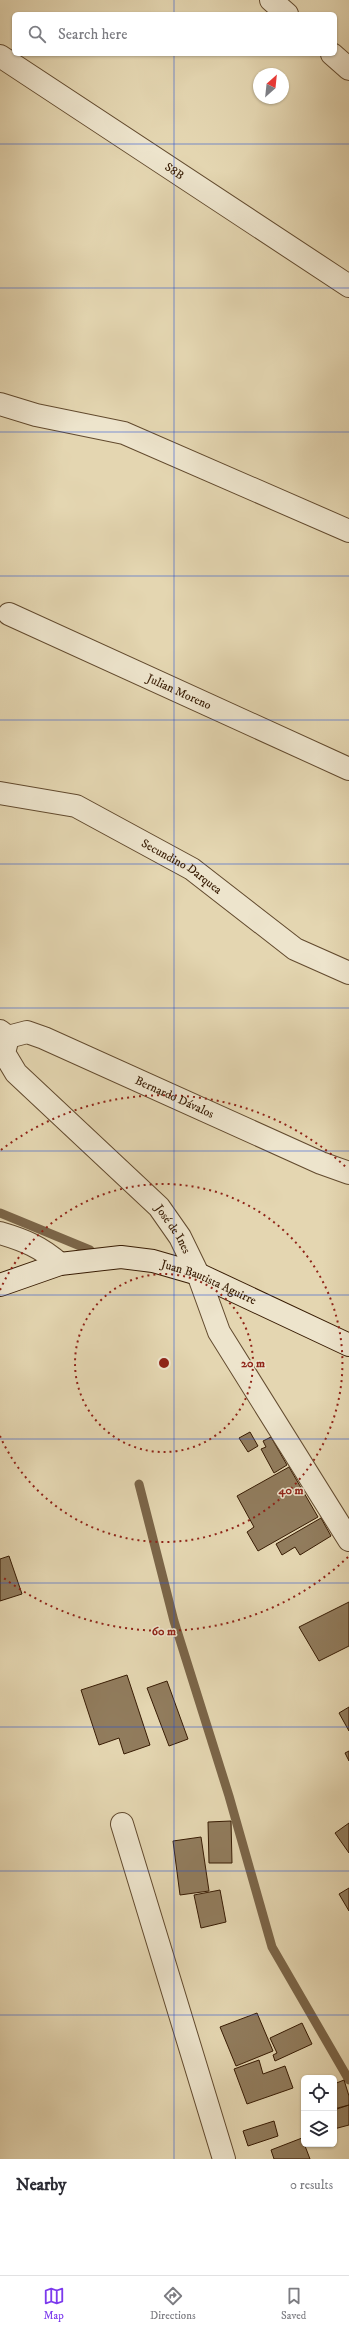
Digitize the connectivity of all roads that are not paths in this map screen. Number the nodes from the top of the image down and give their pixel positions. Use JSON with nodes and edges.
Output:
{"nodes":[{"id":1,"x":271,"y":0,"type":"edge"},
{"id":2,"x":285,"y":12,"type":"edge"},
{"id":3,"x":0,"y":56,"type":"edge"},
{"id":4,"x":334,"y":56,"type":"edge"},
{"id":5,"x":349,"y":69,"type":"edge"},
{"id":6,"x":349,"y":286,"type":"edge"},
{"id":7,"x":0,"y":404,"type":"edge"},
{"id":8,"x":349,"y":531,"type":"edge"},
{"id":9,"x":9,"y":614,"type":"dead end"},
{"id":10,"x":349,"y":769,"type":"edge"},
{"id":11,"x":0,"y":793,"type":"edge"},
{"id":12,"x":349,"y":973,"type":"edge"},
{"id":13,"x":4,"y":1034,"type":"edge"},
{"id":14,"x":349,"y":1173,"type":"edge"},
{"id":15,"x":0,"y":1233,"type":"edge"},
{"id":16,"x":60,"y":1264,"type":"junction"},
{"id":17,"x":198,"y":1274,"type":"junction"},
{"id":18,"x":0,"y":1285,"type":"edge"},
{"id":19,"x":349,"y":1345,"type":"edge"},
{"id":20,"x":349,"y":1540,"type":"edge"},
{"id":21,"x":122,"y":1824,"type":"dead end"},
{"id":22,"x":224,"y":2159,"type":"edge"}],
"edges":[{"from":1,"to":2,"type":"street"},
{"from":3,"to":6,"type":"street","name":"S8B"},
{"from":4,"to":5,"type":"street"},
{"from":7,"to":8,"type":"street"},
{"from":9,"to":10,"type":"street","name":"Julian Moreno"},
{"from":11,"to":12,"type":"street","name":"Secundino Darquea"},
{"from":13,"to":14,"type":"street","name":"Bernardo Dávalos"},
{"from":13,"to":17,"type":"street","name":"José de Ines"},
{"from":15,"to":16,"type":"street"},
{"from":16,"to":17,"type":"street","name":"Juan Bautista Aguirre"},
{"from":16,"to":18,"type":"street","name":"Juan Bautista Aguirre"},
{"from":17,"to":19,"type":"street","name":"Juan Bautista Aguirre"},
{"from":17,"to":20,"type":"street","name":"José de Ines"},
{"from":21,"to":22,"type":"street"}]}
